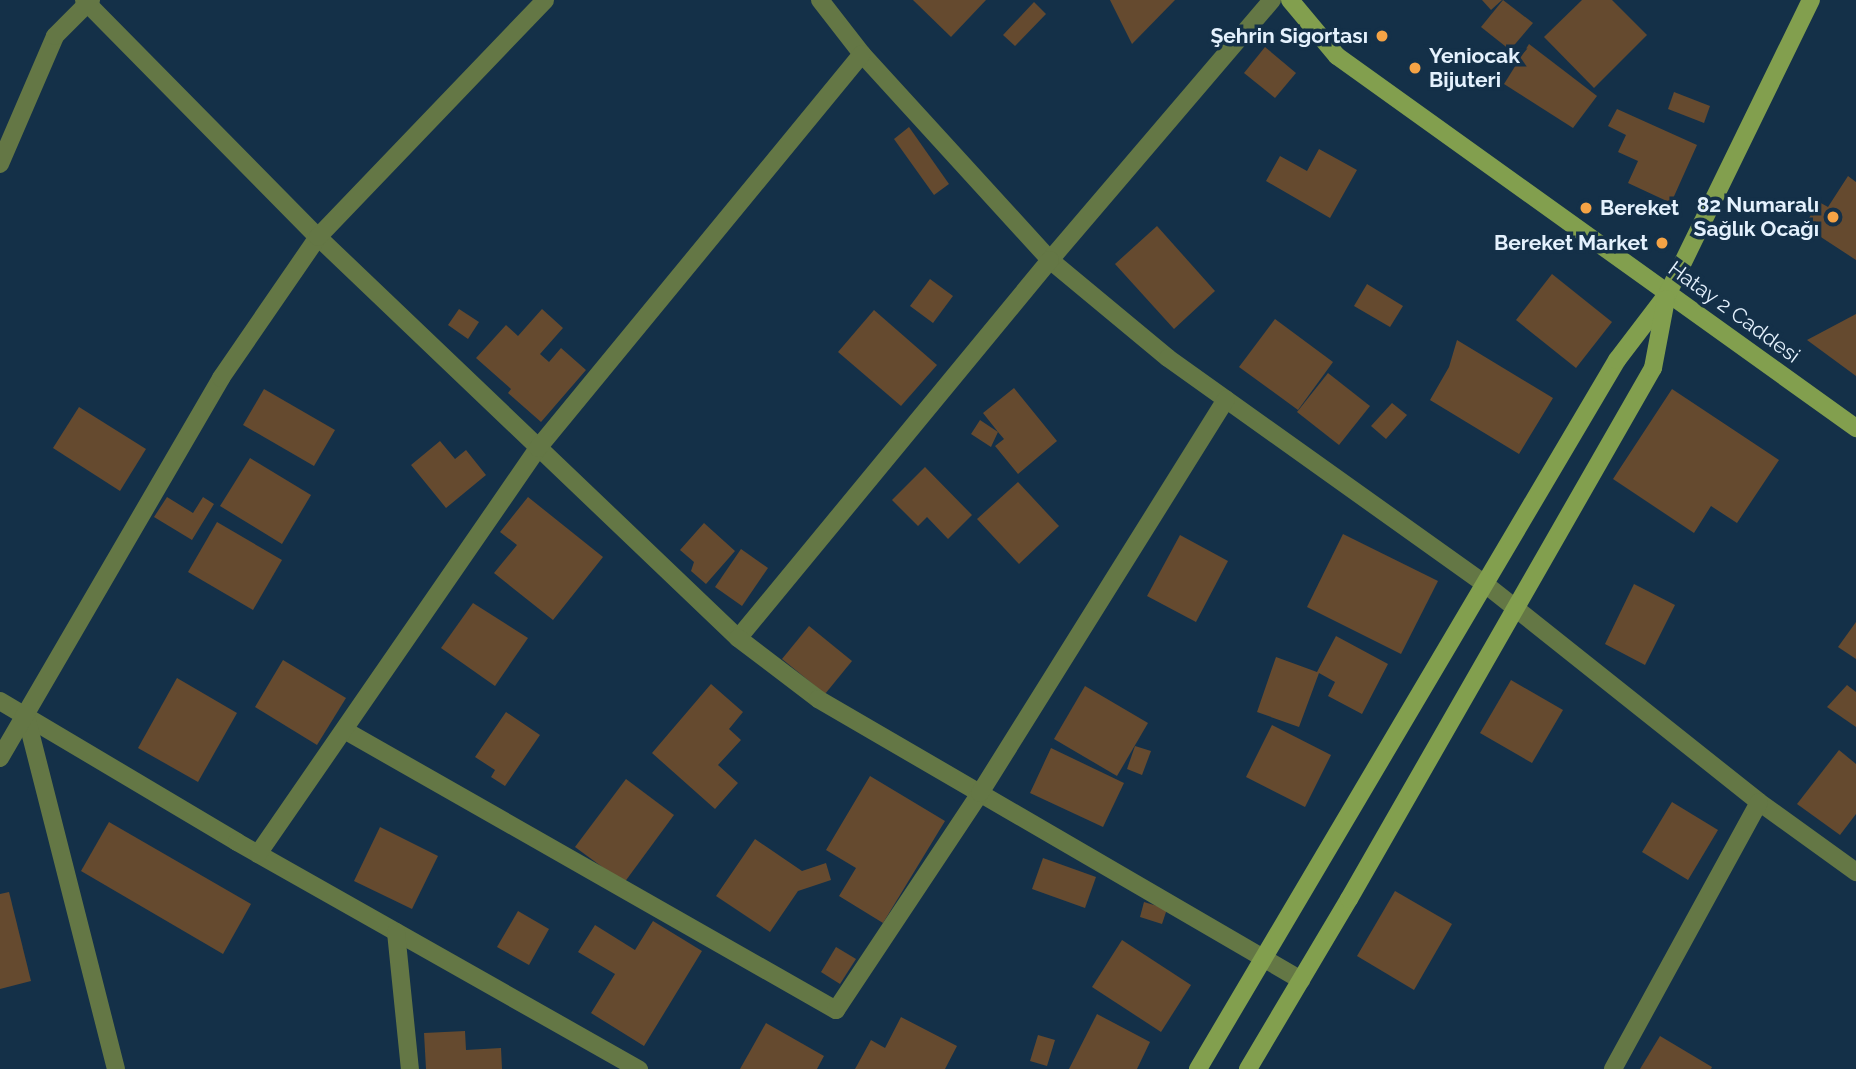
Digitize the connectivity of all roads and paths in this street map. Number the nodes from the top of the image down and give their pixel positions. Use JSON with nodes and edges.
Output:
{"nodes":[{"id":1,"x":545,"y":0,"type":"edge"},
{"id":2,"x":820,"y":0,"type":"edge"},
{"id":3,"x":1272,"y":0,"type":"edge"},
{"id":4,"x":1290,"y":0,"type":"edge"},
{"id":5,"x":1811,"y":0,"type":"edge"},
{"id":6,"x":87,"y":1,"type":"edge"},
{"id":7,"x":862,"y":54,"type":"junction"},
{"id":8,"x":0,"y":164,"type":"edge"},
{"id":9,"x":318,"y":237,"type":"junction"},
{"id":10,"x":1050,"y":260,"type":"junction"},
{"id":11,"x":1668,"y":293,"type":"junction"},
{"id":12,"x":1226,"y":399,"type":"junction"},
{"id":13,"x":1856,"y":428,"type":"edge"},
{"id":14,"x":538,"y":448,"type":"junction"},
{"id":15,"x":1485,"y":584,"type":"junction"},
{"id":16,"x":1514,"y":608,"type":"junction"},
{"id":17,"x":738,"y":638,"type":"junction"},
{"id":18,"x":0,"y":701,"type":"edge"},
{"id":19,"x":26,"y":716,"type":"junction"},
{"id":20,"x":346,"y":731,"type":"junction"},
{"id":21,"x":0,"y":758,"type":"edge"},
{"id":22,"x":980,"y":793,"type":"junction"},
{"id":23,"x":1759,"y":802,"type":"junction"},
{"id":24,"x":258,"y":854,"type":"junction"},
{"id":25,"x":1856,"y":872,"type":"edge"},
{"id":26,"x":396,"y":932,"type":"junction"},
{"id":27,"x":1264,"y":958,"type":"junction"},
{"id":28,"x":1301,"y":980,"type":"junction"},
{"id":29,"x":116,"y":1069,"type":"edge"},
{"id":30,"x":410,"y":1069,"type":"edge"},
{"id":31,"x":639,"y":1069,"type":"edge"},
{"id":32,"x":1198,"y":1069,"type":"edge"},
{"id":33,"x":1248,"y":1069,"type":"edge"},
{"id":34,"x":1613,"y":1069,"type":"edge"}],
"edges":[{"from":1,"to":9,"type":"street"},
{"from":2,"to":7,"type":"street"},
{"from":3,"to":10,"type":"street"},
{"from":4,"to":11,"type":"street","name":"Hatay 2 Caddesi"},
{"from":5,"to":11,"type":"street"},
{"from":6,"to":8,"type":"street"},
{"from":6,"to":9,"type":"street"},
{"from":7,"to":10,"type":"street"},
{"from":7,"to":14,"type":"street"},
{"from":9,"to":14,"type":"street"},
{"from":9,"to":19,"type":"street"},
{"from":10,"to":12,"type":"street"},
{"from":10,"to":17,"type":"street"},
{"from":11,"to":13,"type":"street","name":"Hatay 2 Caddesi"},
{"from":11,"to":15,"type":"street"},
{"from":11,"to":16,"type":"street"},
{"from":12,"to":15,"type":"street"},
{"from":12,"to":22,"type":"street"},
{"from":14,"to":17,"type":"street"},
{"from":14,"to":20,"type":"street"},
{"from":15,"to":16,"type":"street"},
{"from":15,"to":27,"type":"street"},
{"from":16,"to":23,"type":"street"},
{"from":16,"to":28,"type":"street"},
{"from":17,"to":22,"type":"street"},
{"from":18,"to":19,"type":"street"},
{"from":19,"to":21,"type":"street"},
{"from":19,"to":24,"type":"street"},
{"from":19,"to":29,"type":"street"},
{"from":20,"to":22,"type":"street"},
{"from":20,"to":24,"type":"street"},
{"from":22,"to":27,"type":"street"},
{"from":23,"to":25,"type":"street"},
{"from":23,"to":34,"type":"street"},
{"from":24,"to":26,"type":"street"},
{"from":26,"to":30,"type":"street"},
{"from":26,"to":31,"type":"street"},
{"from":27,"to":28,"type":"street"},
{"from":27,"to":32,"type":"street"},
{"from":28,"to":33,"type":"street"}]}
